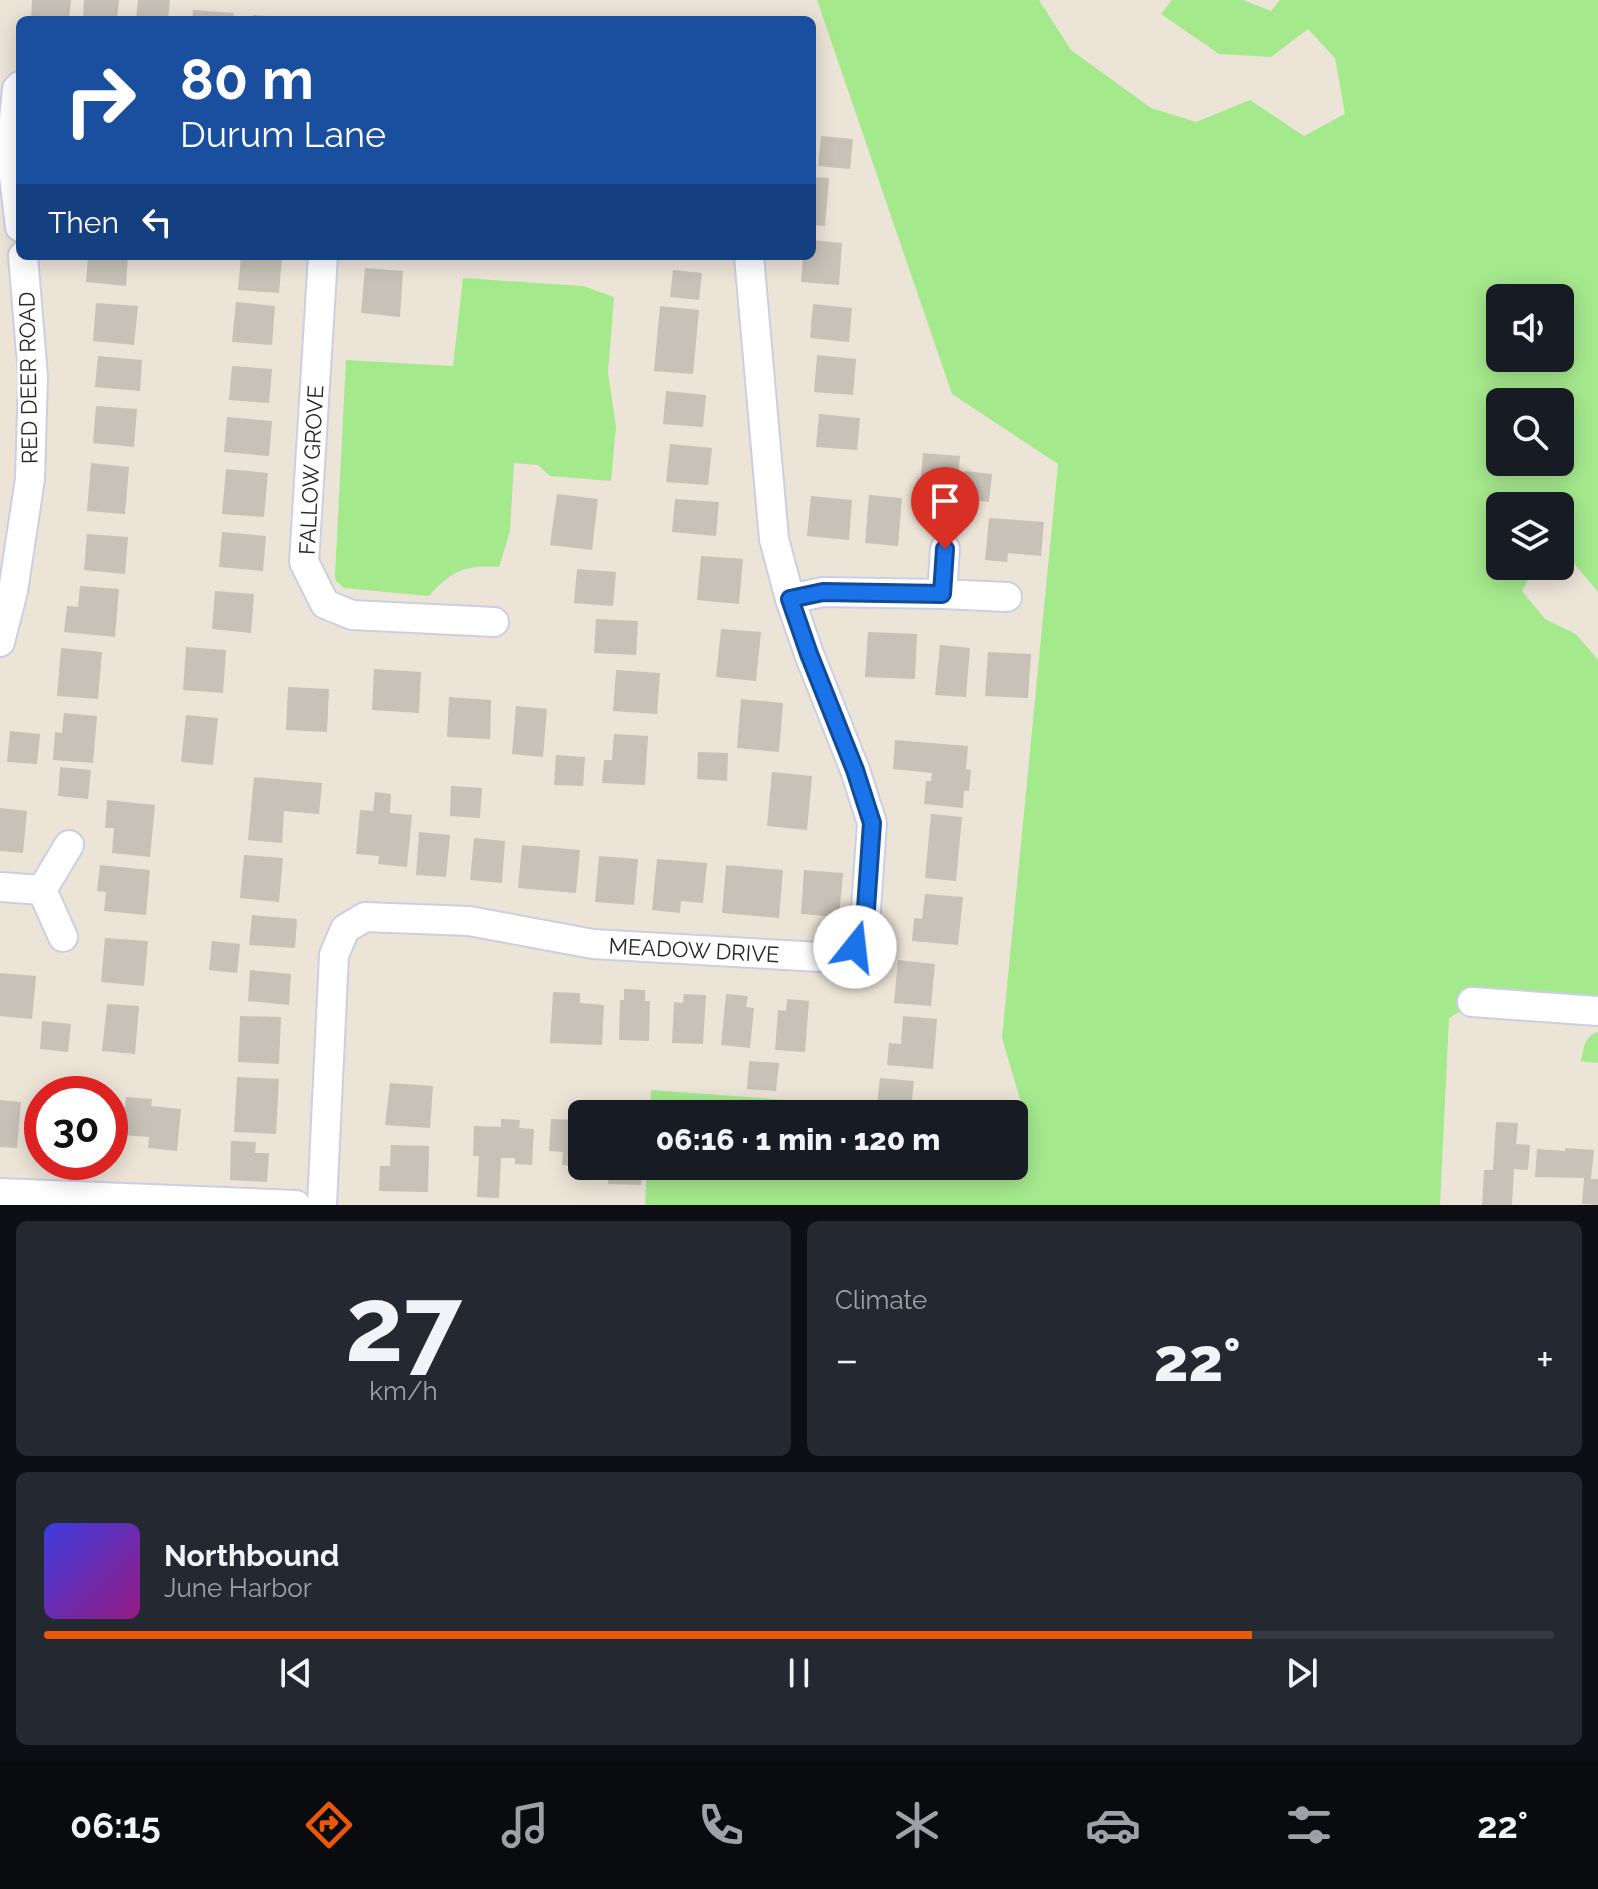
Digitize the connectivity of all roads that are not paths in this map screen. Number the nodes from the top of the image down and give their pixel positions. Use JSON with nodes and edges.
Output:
{"nodes":[{"id":1,"x":16,"y":99,"type":"edge"},
{"id":2,"x":16,"y":193,"type":"edge"},
{"id":3,"x":23,"y":260,"type":"edge"},
{"id":4,"x":323,"y":260,"type":"edge"},
{"id":5,"x":749,"y":260,"type":"edge"},
{"id":6,"x":945,"y":549,"type":"dead end"},
{"id":7,"x":942,"y":594,"type":"junction"},
{"id":8,"x":1007,"y":597,"type":"dead end"},
{"id":9,"x":790,"y":599,"type":"junction"},
{"id":10,"x":494,"y":622,"type":"dead end"},
{"id":11,"x":0,"y":642,"type":"edge"},
{"id":12,"x":69,"y":845,"type":"dead end"},
{"id":13,"x":0,"y":887,"type":"edge"},
{"id":14,"x":42,"y":890,"type":"junction"},
{"id":15,"x":63,"y":937,"type":"dead end"},
{"id":16,"x":1472,"y":1002,"type":"dead end"},
{"id":17,"x":1598,"y":1011,"type":"edge"},
{"id":18,"x":0,"y":1193,"type":"edge"},
{"id":19,"x":296,"y":1205,"type":"edge"},
{"id":20,"x":322,"y":1205,"type":"edge"}],
"edges":[{"from":1,"to":2,"type":"street"},
{"from":3,"to":11,"type":"street","name":"RED DEER ROAD"},
{"from":4,"to":10,"type":"street","name":"FALLOW GROVE"},
{"from":5,"to":9,"type":"street","name":"MEADOW DRIVE"},
{"from":6,"to":7,"type":"street"},
{"from":7,"to":8,"type":"street"},
{"from":7,"to":9,"type":"street"},
{"from":9,"to":20,"type":"street","name":"MEADOW DRIVE"},
{"from":12,"to":14,"type":"street"},
{"from":13,"to":14,"type":"street"},
{"from":14,"to":15,"type":"street"},
{"from":16,"to":17,"type":"street"},
{"from":18,"to":19,"type":"street"}]}
